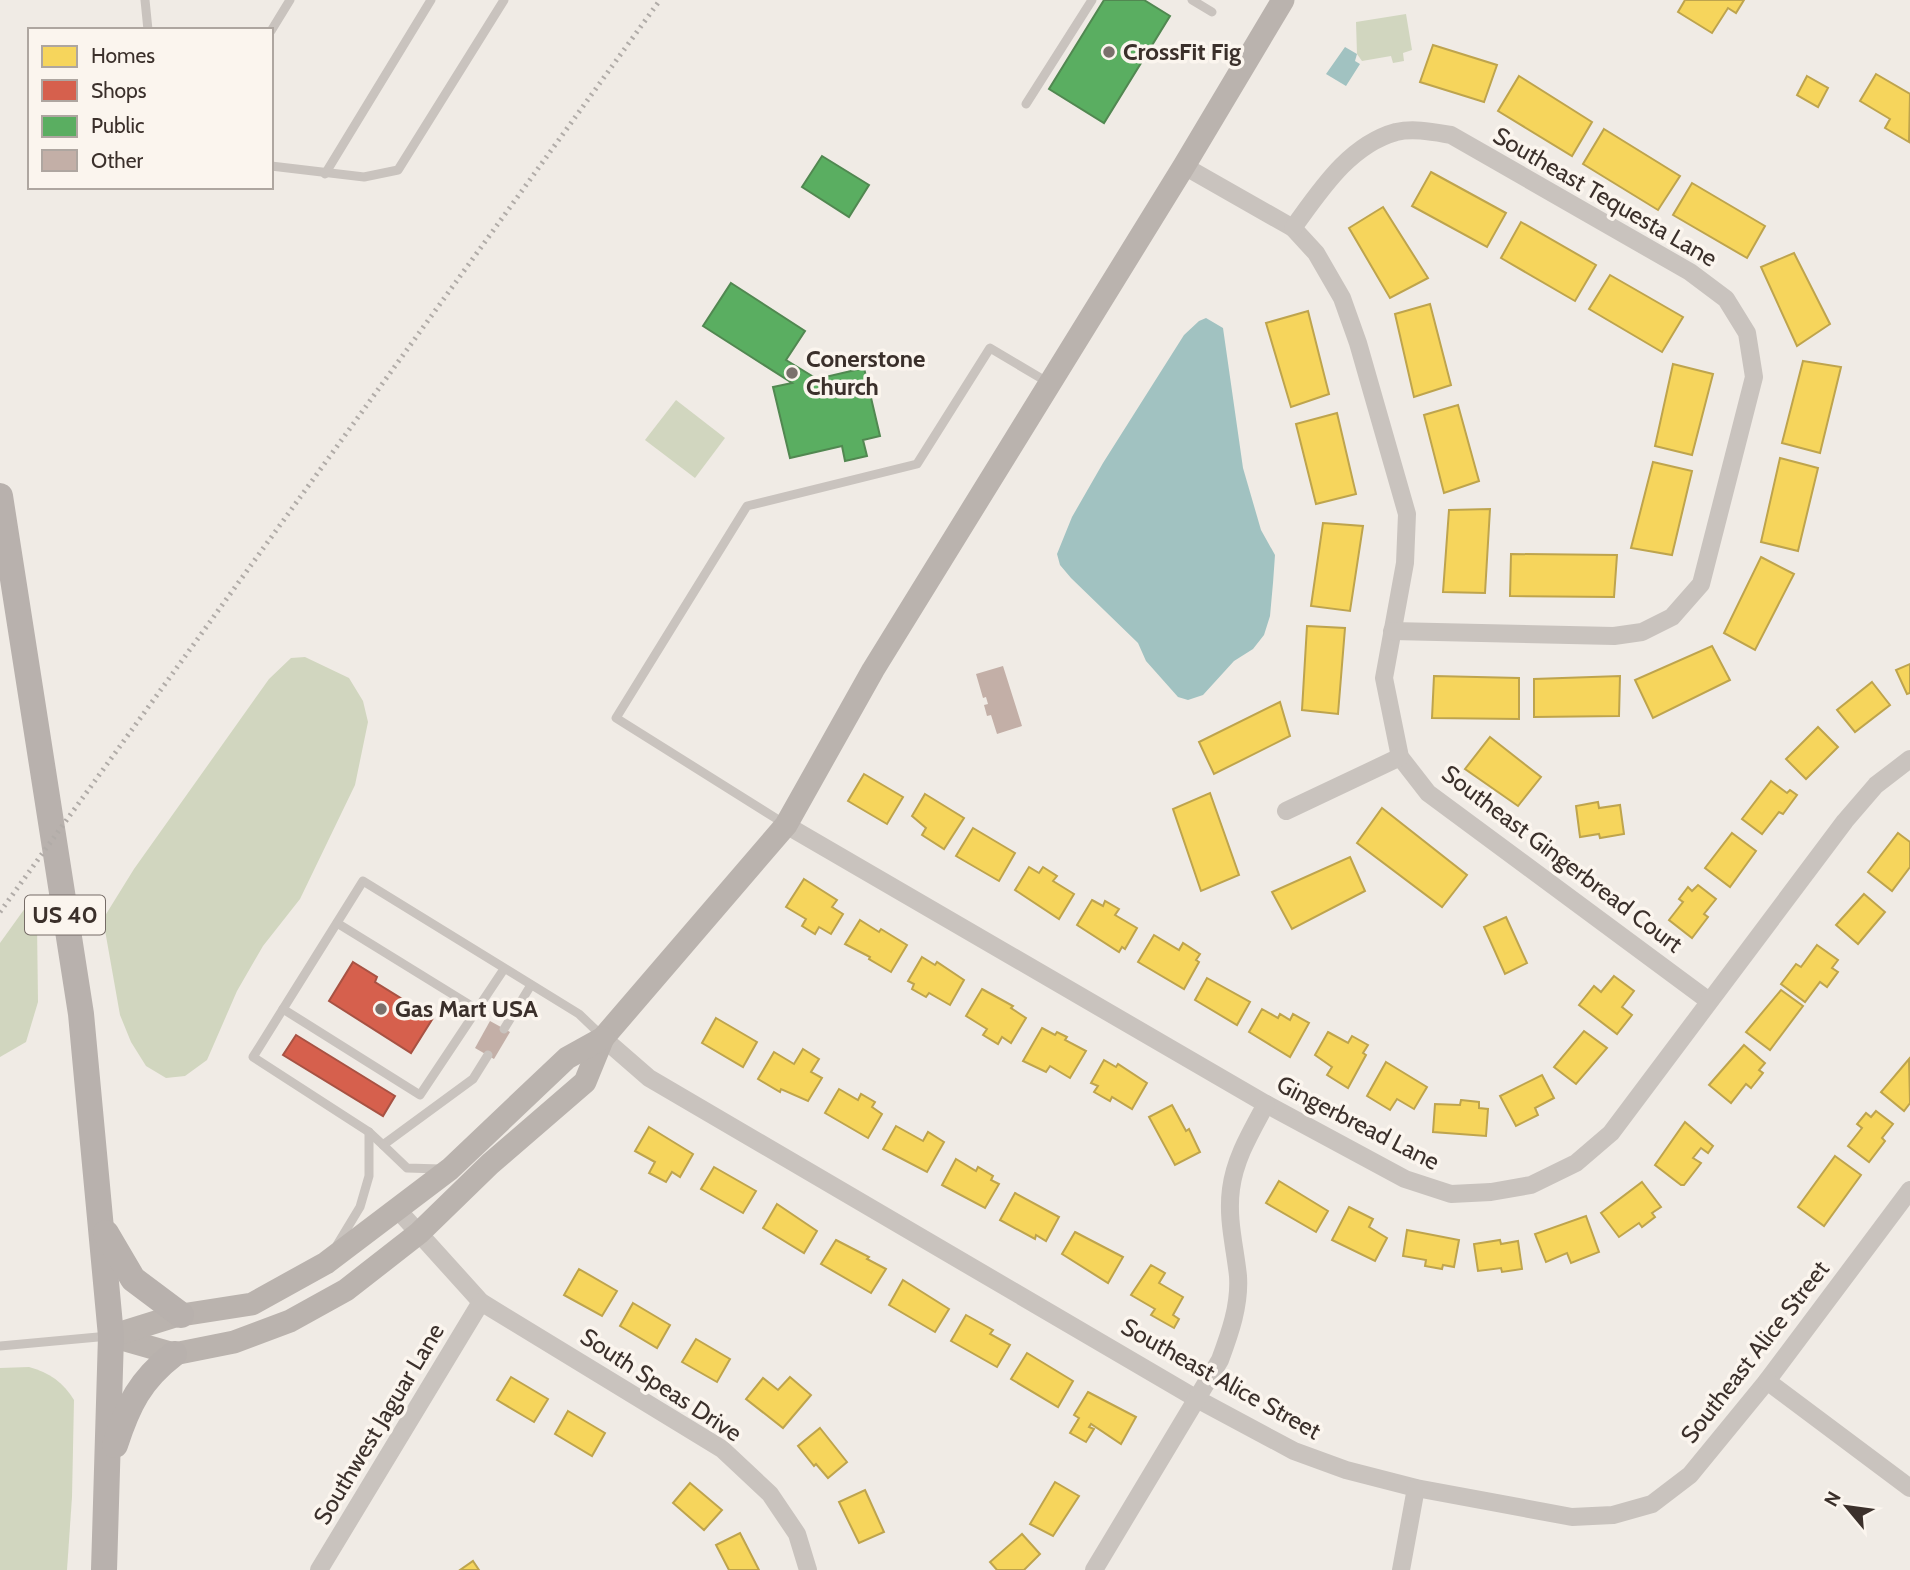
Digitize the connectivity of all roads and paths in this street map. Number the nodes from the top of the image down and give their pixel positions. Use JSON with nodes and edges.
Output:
{"nodes":[{"id":1,"x":145,"y":0,"type":"edge"},
{"id":2,"x":290,"y":0,"type":"edge"},
{"id":3,"x":431,"y":0,"type":"edge"},
{"id":4,"x":503,"y":0,"type":"edge"},
{"id":5,"x":1091,"y":0,"type":"edge"},
{"id":6,"x":1192,"y":0,"type":"edge"},
{"id":7,"x":1283,"y":0,"type":"edge"},
{"id":8,"x":1212,"y":12,"type":"dead end"},
{"id":9,"x":148,"y":28,"type":"edge"},
{"id":10,"x":273,"y":28,"type":"edge"},
{"id":11,"x":1026,"y":104,"type":"dead end"},
{"id":12,"x":273,"y":166,"type":"edge"},
{"id":13,"x":1184,"y":166,"type":"junction"},
{"id":14,"x":325,"y":174,"type":"junction"},
{"id":15,"x":1293,"y":228,"type":"junction"},
{"id":16,"x":1049,"y":383,"type":"junction"},
{"id":17,"x":0,"y":496,"type":"edge"},
{"id":18,"x":1392,"y":631,"type":"junction"},
{"id":19,"x":1400,"y":757,"type":"junction"},
{"id":20,"x":1910,"y":759,"type":"edge"},
{"id":21,"x":1286,"y":811,"type":"dead end"},
{"id":22,"x":786,"y":825,"type":"junction"},
{"id":23,"x":337,"y":923,"type":"junction"},
{"id":24,"x":504,"y":969,"type":"junction"},
{"id":25,"x":531,"y":985,"type":"junction"},
{"id":26,"x":1709,"y":1001,"type":"junction"},
{"id":27,"x":283,"y":1009,"type":"junction"},
{"id":28,"x":478,"y":1010,"type":"junction"},
{"id":29,"x":504,"y":1029,"type":"dead end"},
{"id":30,"x":603,"y":1038,"type":"junction"},
{"id":31,"x":488,"y":1055,"type":"dead end"},
{"id":32,"x":420,"y":1096,"type":"junction"},
{"id":33,"x":1266,"y":1104,"type":"junction"},
{"id":34,"x":432,"y":1109,"type":"junction"},
{"id":35,"x":369,"y":1132,"type":"junction"},
{"id":36,"x":383,"y":1145,"type":"junction"},
{"id":37,"x":450,"y":1169,"type":"junction"},
{"id":38,"x":1910,"y":1190,"type":"edge"},
{"id":39,"x":397,"y":1209,"type":"junction"},
{"id":40,"x":101,"y":1225,"type":"junction"},
{"id":41,"x":419,"y":1233,"type":"junction"},
{"id":42,"x":326,"y":1263,"type":"junction"},
{"id":43,"x":481,"y":1303,"type":"junction"},
{"id":44,"x":181,"y":1315,"type":"junction"},
{"id":45,"x":111,"y":1336,"type":"junction"},
{"id":46,"x":0,"y":1346,"type":"edge"},
{"id":47,"x":174,"y":1354,"type":"junction"},
{"id":48,"x":1767,"y":1381,"type":"junction"},
{"id":49,"x":1197,"y":1399,"type":"junction"},
{"id":50,"x":107,"y":1470,"type":"junction"},
{"id":51,"x":1416,"y":1488,"type":"junction"},
{"id":52,"x":1910,"y":1489,"type":"edge"},
{"id":53,"x":104,"y":1570,"type":"edge"},
{"id":54,"x":319,"y":1570,"type":"edge"},
{"id":55,"x":808,"y":1570,"type":"edge"},
{"id":56,"x":1094,"y":1570,"type":"edge"},
{"id":57,"x":1401,"y":1570,"type":"edge"}],
"edges":[{"from":1,"to":9,"type":"lane"},
{"from":2,"to":10,"type":"lane"},
{"from":3,"to":14,"type":"lane"},
{"from":4,"to":14,"type":"lane"},
{"from":5,"to":11,"type":"lane"},
{"from":6,"to":8,"type":"lane"},
{"from":7,"to":13,"type":"main road"},
{"from":12,"to":14,"type":"lane"},
{"from":13,"to":15,"type":"street","name":"Southeast Gingerbread Court"},
{"from":13,"to":16,"type":"main road"},
{"from":15,"to":18,"type":"street","name":"Southeast Gingerbread Court"},
{"from":15,"to":18,"type":"street","name":"Southeast Tequesta Lane"},
{"from":16,"to":22,"type":"main road"},
{"from":16,"to":22,"type":"lane"},
{"from":17,"to":40,"type":"main road","number":"US 40"},
{"from":18,"to":19,"type":"street","name":"Southeast Gingerbread Court"},
{"from":19,"to":21,"type":"street"},
{"from":19,"to":26,"type":"street","name":"Southeast Gingerbread Court"},
{"from":20,"to":26,"type":"street","name":"Gingerbread Lane"},
{"from":22,"to":30,"type":"main road"},
{"from":22,"to":33,"type":"street","name":"Gingerbread Lane"},
{"from":23,"to":24,"type":"lane"},
{"from":23,"to":27,"type":"lane"},
{"from":23,"to":28,"type":"lane"},
{"from":24,"to":25,"type":"lane"},
{"from":24,"to":28,"type":"lane"},
{"from":25,"to":29,"type":"lane"},
{"from":25,"to":30,"type":"lane"},
{"from":26,"to":33,"type":"street","name":"Gingerbread Lane"},
{"from":27,"to":32,"type":"lane"},
{"from":27,"to":35,"type":"lane"},
{"from":28,"to":32,"type":"lane"},
{"from":30,"to":37,"type":"main road"},
{"from":30,"to":41,"type":"main road"},
{"from":30,"to":49,"type":"street","name":"Southeast Alice Street"},
{"from":31,"to":34,"type":"lane"},
{"from":32,"to":34,"type":"lane"},
{"from":33,"to":49,"type":"street"},
{"from":34,"to":36,"type":"lane"},
{"from":35,"to":36,"type":"lane"},
{"from":35,"to":42,"type":"lane"},
{"from":36,"to":37,"type":"lane"},
{"from":37,"to":39,"type":"main road"},
{"from":38,"to":48,"type":"street","name":"Southeast Alice Street"},
{"from":39,"to":41,"type":"street","name":"South Speas Drive"},
{"from":39,"to":42,"type":"main road"},
{"from":40,"to":44,"type":"main road"},
{"from":40,"to":45,"type":"main road","number":"US 40"},
{"from":41,"to":43,"type":"street","name":"South Speas Drive"},
{"from":41,"to":47,"type":"main road"},
{"from":42,"to":44,"type":"main road"},
{"from":43,"to":54,"type":"street","name":"Southwest Jaguar Lane"},
{"from":43,"to":55,"type":"street","name":"South Speas Drive"},
{"from":44,"to":45,"type":"main road"},
{"from":45,"to":46,"type":"lane"},
{"from":45,"to":47,"type":"main road"},
{"from":45,"to":50,"type":"main road","number":"US 40"},
{"from":47,"to":50,"type":"main road"},
{"from":48,"to":51,"type":"street","name":"Southeast Alice Street"},
{"from":48,"to":52,"type":"street"},
{"from":49,"to":51,"type":"street","name":"Southeast Alice Street"},
{"from":49,"to":56,"type":"street"},
{"from":50,"to":53,"type":"main road","number":"US 40"},
{"from":51,"to":57,"type":"street"}]}
